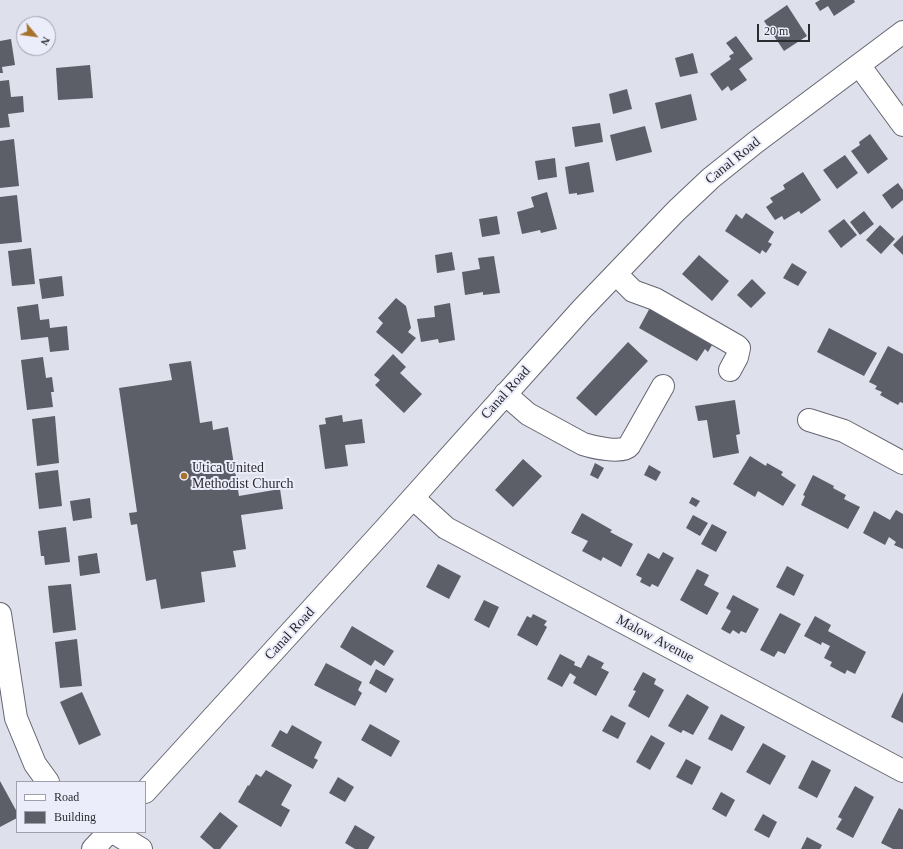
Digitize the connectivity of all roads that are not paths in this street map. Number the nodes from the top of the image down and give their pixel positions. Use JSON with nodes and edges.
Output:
{"nodes":[{"id":1,"x":903,"y":32,"type":"edge"},
{"id":2,"x":859,"y":65,"type":"junction"},
{"id":3,"x":903,"y":125,"type":"edge"},
{"id":4,"x":616,"y":274,"type":"junction"},
{"id":5,"x":730,"y":370,"type":"dead end"},
{"id":6,"x":663,"y":386,"type":"dead end"},
{"id":7,"x":505,"y":394,"type":"junction"},
{"id":8,"x":809,"y":420,"type":"dead end"},
{"id":9,"x":903,"y":463,"type":"edge"},
{"id":10,"x":413,"y":498,"type":"junction"},
{"id":11,"x":0,"y":614,"type":"edge"},
{"id":12,"x":903,"y":771,"type":"edge"},
{"id":13,"x":47,"y":781,"type":"edge"},
{"id":14,"x":146,"y":791,"type":"edge"},
{"id":15,"x":108,"y":833,"type":"edge"},
{"id":16,"x":115,"y":833,"type":"edge"},
{"id":17,"x":93,"y":849,"type":"edge"},
{"id":18,"x":141,"y":849,"type":"edge"}],
"edges":[{"from":1,"to":2,"type":"street","name":"Canal Road"},
{"from":2,"to":3,"type":"street"},
{"from":2,"to":4,"type":"street","name":"Canal Road"},
{"from":4,"to":5,"type":"street"},
{"from":4,"to":7,"type":"street","name":"Canal Road"},
{"from":6,"to":7,"type":"street"},
{"from":7,"to":10,"type":"street","name":"Canal Road"},
{"from":8,"to":9,"type":"street"},
{"from":10,"to":12,"type":"street","name":"Malow Avenue"},
{"from":10,"to":14,"type":"street","name":"Canal Road"},
{"from":11,"to":13,"type":"street"},
{"from":15,"to":17,"type":"street"},
{"from":16,"to":18,"type":"street"}]}
